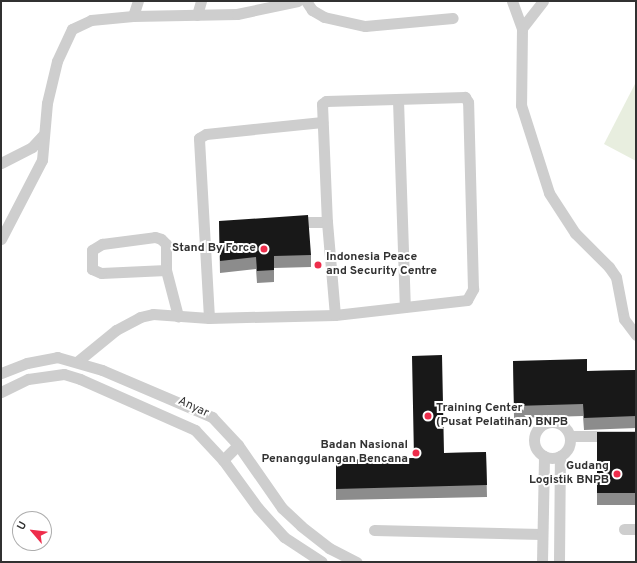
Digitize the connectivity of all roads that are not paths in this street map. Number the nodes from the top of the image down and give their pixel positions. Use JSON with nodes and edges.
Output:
{"nodes":[{"id":1,"x":138,"y":1,"type":"edge"},
{"id":2,"x":201,"y":1,"type":"edge"},
{"id":3,"x":298,"y":1,"type":"edge"},
{"id":4,"x":306,"y":1,"type":"edge"},
{"id":5,"x":512,"y":1,"type":"edge"},
{"id":6,"x":542,"y":1,"type":"edge"},
{"id":7,"x":197,"y":15,"type":"junction"},
{"id":8,"x":133,"y":16,"type":"junction"},
{"id":9,"x":453,"y":18,"type":"dead end"},
{"id":10,"x":522,"y":28,"type":"junction"},
{"id":11,"x":398,"y":100,"type":"junction"},
{"id":12,"x":322,"y":122,"type":"junction"},
{"id":13,"x":43,"y":135,"type":"junction"},
{"id":14,"x":1,"y":163,"type":"edge"},
{"id":15,"x":282,"y":222,"type":"edge"},
{"id":16,"x":327,"y":222,"type":"junction"},
{"id":17,"x":1,"y":238,"type":"edge"},
{"id":18,"x":166,"y":270,"type":"junction"},
{"id":19,"x":406,"y":307,"type":"junction"},
{"id":20,"x":335,"y":315,"type":"junction"},
{"id":21,"x":178,"y":316,"type":"junction"},
{"id":22,"x":209,"y":318,"type":"junction"},
{"id":23,"x":636,"y":335,"type":"edge"},
{"id":24,"x":57,"y":357,"type":"junction"},
{"id":25,"x":78,"y":361,"type":"junction"},
{"id":26,"x":1,"y":373,"type":"edge"},
{"id":27,"x":56,"y":374,"type":"junction"},
{"id":28,"x":1,"y":392,"type":"edge"},
{"id":29,"x":570,"y":436,"type":"junction"},
{"id":30,"x":636,"y":436,"type":"edge"},
{"id":31,"x":238,"y":445,"type":"junction"},
{"id":32,"x":544,"y":456,"type":"junction"},
{"id":33,"x":560,"y":456,"type":"junction"},
{"id":34,"x":223,"y":460,"type":"junction"},
{"id":35,"x":624,"y":529,"type":"dead end"},
{"id":36,"x":636,"y":529,"type":"edge"},
{"id":37,"x":374,"y":530,"type":"dead end"},
{"id":38,"x":542,"y":534,"type":"junction"},
{"id":39,"x":322,"y":562,"type":"edge"},
{"id":40,"x":357,"y":562,"type":"edge"},
{"id":41,"x":542,"y":562,"type":"edge"},
{"id":42,"x":559,"y":562,"type":"edge"}],
"edges":[{"from":1,"to":8,"type":"street"},
{"from":2,"to":7,"type":"street"},
{"from":3,"to":7,"type":"street"},
{"from":4,"to":9,"type":"street"},
{"from":5,"to":10,"type":"street"},
{"from":6,"to":10,"type":"street"},
{"from":7,"to":8,"type":"street"},
{"from":8,"to":13,"type":"street"},
{"from":10,"to":23,"type":"street"},
{"from":11,"to":12,"type":"street"},
{"from":11,"to":19,"type":"street"},
{"from":11,"to":19,"type":"street"},
{"from":12,"to":16,"type":"street"},
{"from":12,"to":22,"type":"street"},
{"from":13,"to":14,"type":"street"},
{"from":13,"to":17,"type":"street"},
{"from":15,"to":16,"type":"street"},
{"from":16,"to":20,"type":"street"},
{"from":18,"to":18,"type":"street"},
{"from":18,"to":21,"type":"street"},
{"from":19,"to":20,"type":"street"},
{"from":20,"to":22,"type":"street"},
{"from":21,"to":22,"type":"street"},
{"from":21,"to":25,"type":"street"},
{"from":24,"to":25,"type":"street","name":"Anyar"},
{"from":24,"to":26,"type":"street","name":"Anyar"},
{"from":24,"to":27,"type":"street"},
{"from":25,"to":31,"type":"street","name":"Anyar"},
{"from":27,"to":28,"type":"street","name":"Anyar"},
{"from":27,"to":34,"type":"street","name":"Anyar"},
{"from":29,"to":30,"type":"street"},
{"from":29,"to":32,"type":"street"},
{"from":29,"to":33,"type":"street"},
{"from":31,"to":34,"type":"street"},
{"from":31,"to":40,"type":"street","name":"Anyar"},
{"from":32,"to":33,"type":"street"},
{"from":32,"to":38,"type":"street"},
{"from":33,"to":42,"type":"street"},
{"from":34,"to":39,"type":"street","name":"Anyar"},
{"from":35,"to":36,"type":"street"},
{"from":37,"to":38,"type":"street"},
{"from":38,"to":41,"type":"street"}]}
